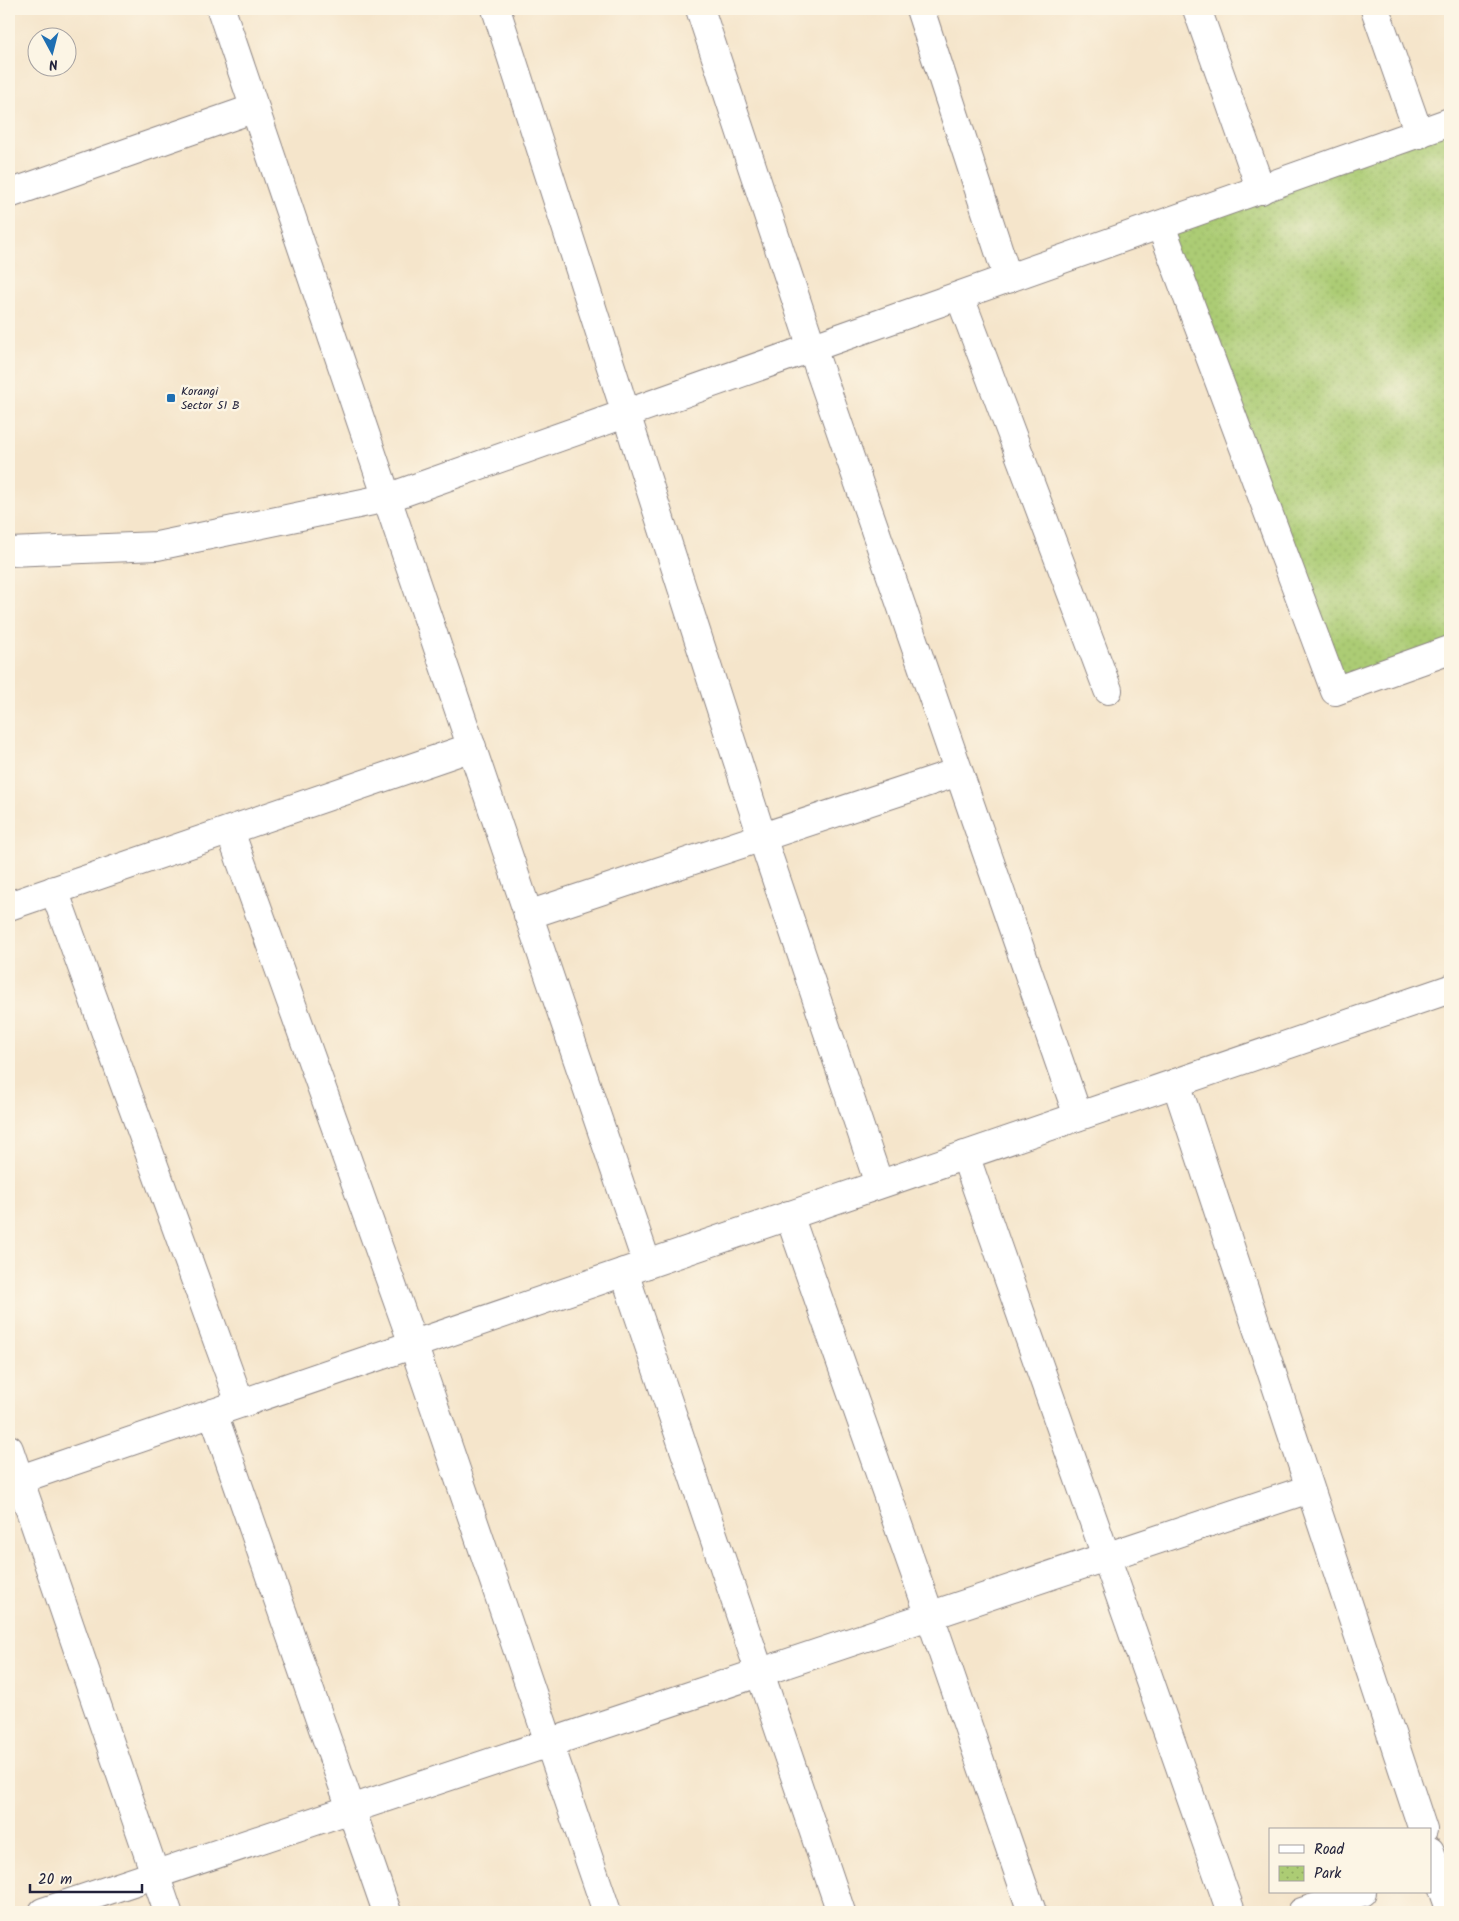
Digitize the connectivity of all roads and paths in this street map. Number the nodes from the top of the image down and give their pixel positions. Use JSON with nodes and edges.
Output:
{"nodes":[{"id":1,"x":222,"y":9,"type":"edge"},
{"id":2,"x":496,"y":9,"type":"edge"},
{"id":3,"x":700,"y":9,"type":"edge"},
{"id":4,"x":920,"y":9,"type":"edge"},
{"id":5,"x":1197,"y":9,"type":"edge"},
{"id":6,"x":1375,"y":9,"type":"edge"},
{"id":7,"x":255,"y":108,"type":"junction"},
{"id":8,"x":1450,"y":122,"type":"edge"},
{"id":9,"x":1419,"y":134,"type":"junction"},
{"id":10,"x":1261,"y":190,"type":"junction"},
{"id":11,"x":9,"y":194,"type":"edge"},
{"id":12,"x":1161,"y":226,"type":"junction"},
{"id":13,"x":1008,"y":280,"type":"junction"},
{"id":14,"x":960,"y":297,"type":"junction"},
{"id":15,"x":812,"y":348,"type":"junction"},
{"id":16,"x":626,"y":414,"type":"junction"},
{"id":17,"x":387,"y":498,"type":"junction"},
{"id":18,"x":9,"y":552,"type":"edge"},
{"id":19,"x":1450,"y":650,"type":"edge"},
{"id":20,"x":1108,"y":690,"type":"dead end"},
{"id":21,"x":472,"y":747,"type":"junction"},
{"id":22,"x":958,"y":772,"type":"junction"},
{"id":23,"x":230,"y":831,"type":"junction"},
{"id":24,"x":762,"y":836,"type":"junction"},
{"id":25,"x":54,"y":890,"type":"junction"},
{"id":26,"x":9,"y":906,"type":"edge"},
{"id":27,"x":528,"y":915,"type":"junction"},
{"id":28,"x":1450,"y":989,"type":"edge"},
{"id":29,"x":1176,"y":1083,"type":"junction"},
{"id":30,"x":1078,"y":1116,"type":"junction"},
{"id":31,"x":966,"y":1155,"type":"junction"},
{"id":32,"x":878,"y":1184,"type":"junction"},
{"id":33,"x":789,"y":1215,"type":"junction"},
{"id":34,"x":635,"y":1268,"type":"junction"},
{"id":35,"x":413,"y":1344,"type":"junction"},
{"id":36,"x":240,"y":1403,"type":"junction"},
{"id":37,"x":213,"y":1413,"type":"junction"},
{"id":38,"x":9,"y":1449,"type":"edge"},
{"id":39,"x":14,"y":1481,"type":"edge"},
{"id":40,"x":1309,"y":1489,"type":"junction"},
{"id":41,"x":1105,"y":1557,"type":"junction"},
{"id":42,"x":930,"y":1616,"type":"junction"},
{"id":43,"x":760,"y":1672,"type":"junction"},
{"id":44,"x":549,"y":1743,"type":"junction"},
{"id":45,"x":351,"y":1809,"type":"junction"},
{"id":46,"x":1422,"y":1828,"type":"edge"},
{"id":47,"x":1432,"y":1863,"type":"edge"},
{"id":48,"x":155,"y":1875,"type":"junction"},
{"id":49,"x":1356,"y":1894,"type":"edge"},
{"id":50,"x":1450,"y":1905,"type":"edge"},
{"id":51,"x":43,"y":1912,"type":"edge"},
{"id":52,"x":168,"y":1912,"type":"edge"},
{"id":53,"x":387,"y":1912,"type":"edge"},
{"id":54,"x":608,"y":1912,"type":"edge"},
{"id":55,"x":841,"y":1912,"type":"edge"},
{"id":56,"x":1032,"y":1912,"type":"edge"},
{"id":57,"x":1231,"y":1912,"type":"edge"},
{"id":58,"x":1302,"y":1912,"type":"edge"}],
"edges":[{"from":1,"to":7,"type":"street"},
{"from":2,"to":16,"type":"street"},
{"from":3,"to":15,"type":"street"},
{"from":4,"to":13,"type":"street"},
{"from":5,"to":10,"type":"street"},
{"from":6,"to":9,"type":"street"},
{"from":7,"to":11,"type":"street"},
{"from":7,"to":17,"type":"street"},
{"from":8,"to":9,"type":"street"},
{"from":9,"to":10,"type":"street"},
{"from":10,"to":12,"type":"street"},
{"from":12,"to":13,"type":"street"},
{"from":12,"to":19,"type":"street"},
{"from":13,"to":14,"type":"street"},
{"from":14,"to":15,"type":"street"},
{"from":14,"to":20,"type":"street"},
{"from":15,"to":16,"type":"street"},
{"from":15,"to":22,"type":"street"},
{"from":16,"to":17,"type":"street"},
{"from":16,"to":24,"type":"street"},
{"from":17,"to":18,"type":"street"},
{"from":17,"to":21,"type":"street"},
{"from":21,"to":23,"type":"street"},
{"from":21,"to":27,"type":"street"},
{"from":22,"to":24,"type":"street"},
{"from":22,"to":30,"type":"street"},
{"from":23,"to":25,"type":"street"},
{"from":23,"to":35,"type":"street"},
{"from":24,"to":27,"type":"street"},
{"from":24,"to":32,"type":"street"},
{"from":25,"to":26,"type":"street"},
{"from":25,"to":36,"type":"street"},
{"from":27,"to":34,"type":"street"},
{"from":28,"to":29,"type":"street"},
{"from":29,"to":30,"type":"street"},
{"from":29,"to":40,"type":"street"},
{"from":30,"to":31,"type":"street"},
{"from":31,"to":32,"type":"street"},
{"from":31,"to":41,"type":"street"},
{"from":32,"to":33,"type":"street"},
{"from":33,"to":34,"type":"street"},
{"from":33,"to":42,"type":"street"},
{"from":34,"to":35,"type":"street"},
{"from":34,"to":43,"type":"street"},
{"from":35,"to":36,"type":"street"},
{"from":35,"to":44,"type":"street"},
{"from":36,"to":37,"type":"street"},
{"from":37,"to":39,"type":"street"},
{"from":37,"to":45,"type":"street"},
{"from":38,"to":39,"type":"street"},
{"from":39,"to":48,"type":"street"},
{"from":40,"to":41,"type":"street"},
{"from":40,"to":46,"type":"street"},
{"from":41,"to":42,"type":"street"},
{"from":41,"to":57,"type":"street"},
{"from":42,"to":43,"type":"street"},
{"from":42,"to":56,"type":"street"},
{"from":43,"to":44,"type":"street"},
{"from":43,"to":55,"type":"street"},
{"from":44,"to":45,"type":"street"},
{"from":44,"to":54,"type":"street"},
{"from":45,"to":48,"type":"street"},
{"from":45,"to":53,"type":"street"},
{"from":47,"to":50,"type":"street"},
{"from":48,"to":51,"type":"street"},
{"from":48,"to":52,"type":"street"},
{"from":49,"to":58,"type":"street"}]}
